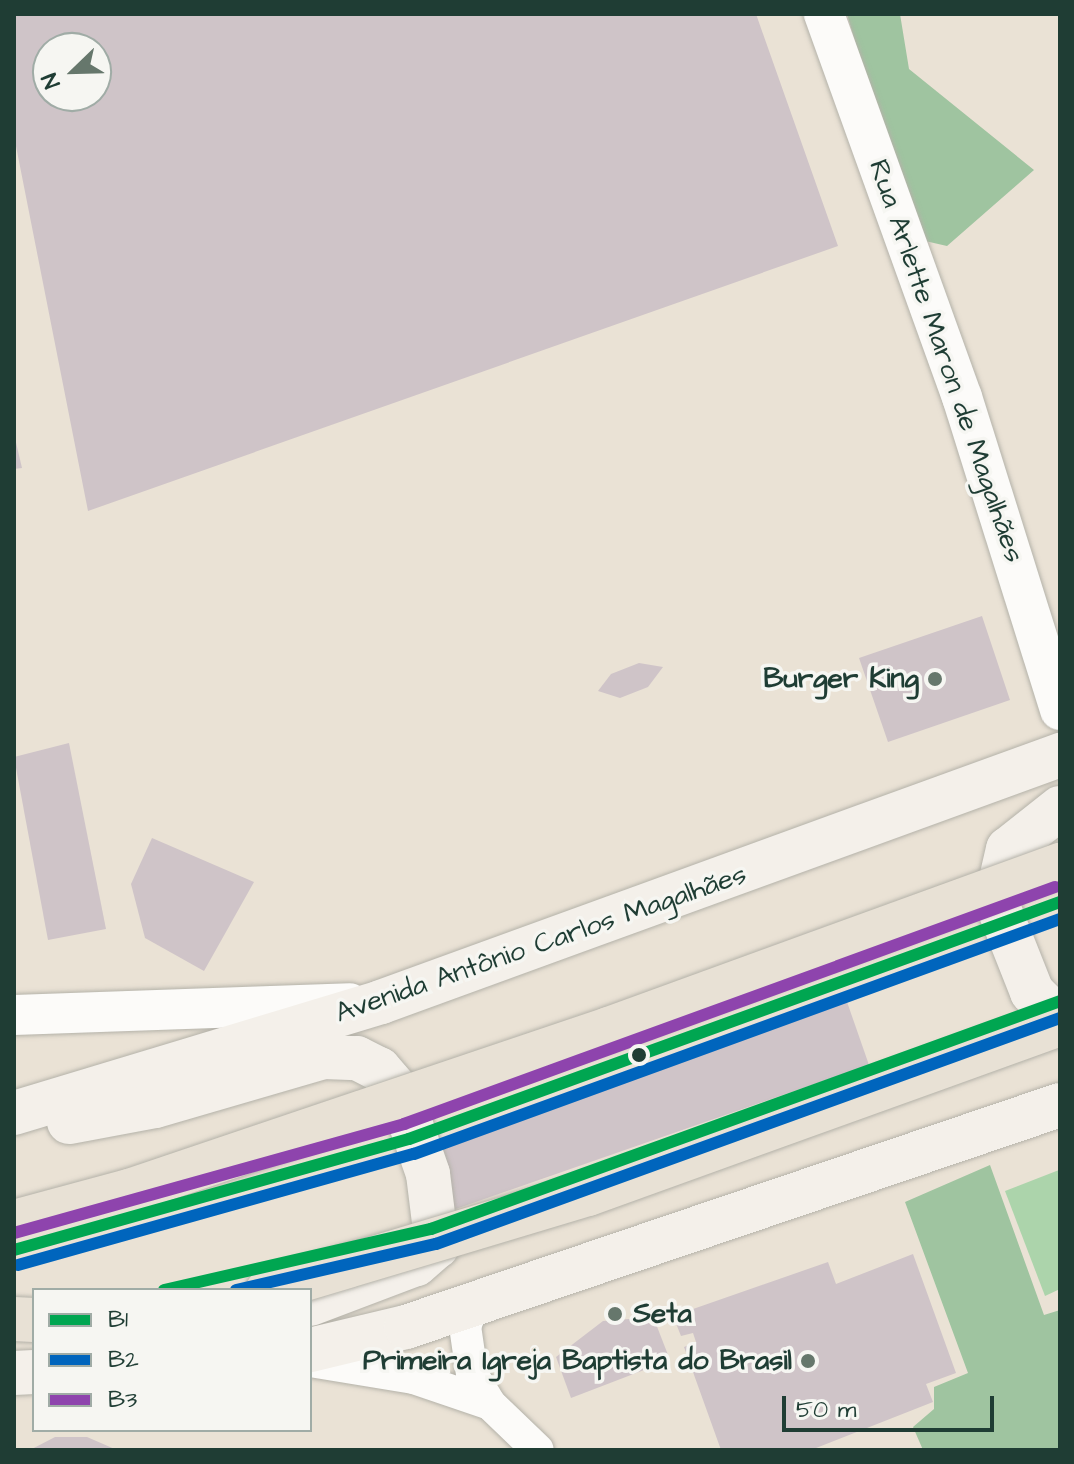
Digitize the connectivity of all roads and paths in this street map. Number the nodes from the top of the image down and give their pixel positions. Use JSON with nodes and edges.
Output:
{"nodes":[{"id":1,"x":824,"y":14,"type":"edge"},
{"id":2,"x":1060,"y":710,"type":"edge"},
{"id":3,"x":1060,"y":755,"type":"edge"},
{"id":4,"x":1060,"y":808,"type":"edge"},
{"id":5,"x":1060,"y":865,"type":"edge"},
{"id":6,"x":381,"y":1002,"type":"junction"},
{"id":7,"x":14,"y":1008,"type":"edge"},
{"id":8,"x":53,"y":1013,"type":"junction"},
{"id":9,"x":14,"y":1015,"type":"edge"},
{"id":10,"x":1060,"y":1022,"type":"edge"},
{"id":11,"x":1060,"y":1105,"type":"edge"},
{"id":12,"x":14,"y":1113,"type":"edge"},
{"id":13,"x":14,"y":1126,"type":"edge"},
{"id":14,"x":14,"y":1222,"type":"edge"},
{"id":15,"x":275,"y":1288,"type":"edge"},
{"id":16,"x":312,"y":1303,"type":"edge"},
{"id":17,"x":474,"y":1304,"type":"junction"},
{"id":18,"x":312,"y":1349,"type":"edge"},
{"id":19,"x":312,"y":1361,"type":"edge"},
{"id":20,"x":490,"y":1404,"type":"junction"},
{"id":21,"x":538,"y":1450,"type":"edge"}],
"edges":[{"from":1,"to":2,"type":"street","name":"Rua Arlette Maron de Magalhães"},
{"from":3,"to":6,"type":"main road","name":"Avenida Antônio Carlos Magalhães"},
{"from":4,"to":10,"type":"main road"},
{"from":5,"to":14,"type":"main road","bridge":true},
{"from":6,"to":8,"type":"street"},
{"from":6,"to":12,"type":"main road","name":"Avenida Antônio Carlos Magalhães"},
{"from":7,"to":8,"type":"street"},
{"from":8,"to":9,"type":"street"},
{"from":10,"to":15,"type":"main road","bridge":true},
{"from":11,"to":17,"type":"main road"},
{"from":13,"to":16,"type":"main road"},
{"from":17,"to":18,"type":"main road"},
{"from":17,"to":20,"type":"street"},
{"from":19,"to":20,"type":"street"},
{"from":20,"to":21,"type":"street"}]}
